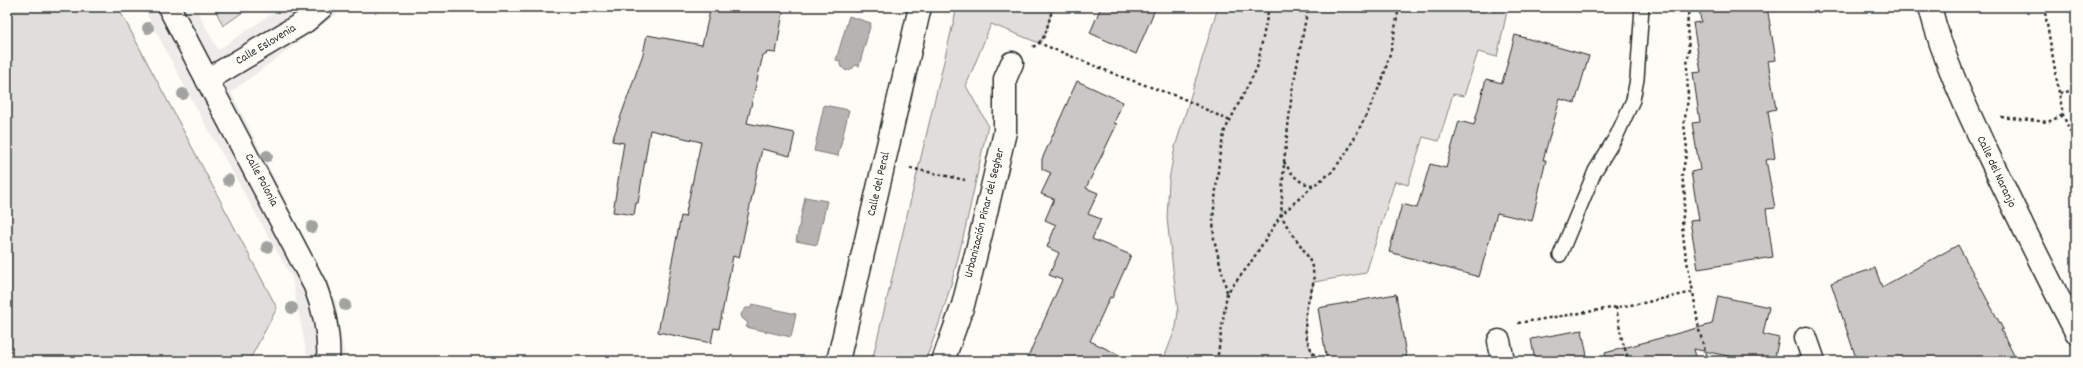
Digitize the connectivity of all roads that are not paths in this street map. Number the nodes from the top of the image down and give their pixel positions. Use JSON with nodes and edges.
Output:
{"nodes":[{"id":1,"x":169,"y":7,"type":"edge"},
{"id":2,"x":322,"y":7,"type":"edge"},
{"id":3,"x":920,"y":7,"type":"edge"},
{"id":4,"x":1642,"y":7,"type":"edge"},
{"id":5,"x":1930,"y":7,"type":"edge"},
{"id":6,"x":1012,"y":63,"type":"road end"},
{"id":7,"x":208,"y":80,"type":"junction"},
{"id":8,"x":1560,"y":255,"type":"dead end"},
{"id":9,"x":2076,"y":332,"type":"edge"},
{"id":10,"x":1806,"y":338,"type":"dead end"},
{"id":11,"x":328,"y":361,"type":"edge"},
{"id":12,"x":838,"y":361,"type":"edge"},
{"id":13,"x":943,"y":361,"type":"edge"},
{"id":14,"x":1814,"y":361,"type":"edge"}],
"edges":[{"from":1,"to":7,"type":"street","name":"Calle Polonia"},
{"from":2,"to":7,"type":"street","name":"Calle Eslovenia"},
{"from":3,"to":12,"type":"street","name":"Calle del Peral"},
{"from":4,"to":8,"type":"lane"},
{"from":5,"to":9,"type":"street","name":"Calle del Naranjo"},
{"from":6,"to":13,"type":"street","name":"Urbanización Pinar del Segher"},
{"from":7,"to":11,"type":"street","name":"Calle Polonia"},
{"from":10,"to":14,"type":"street"}]}
